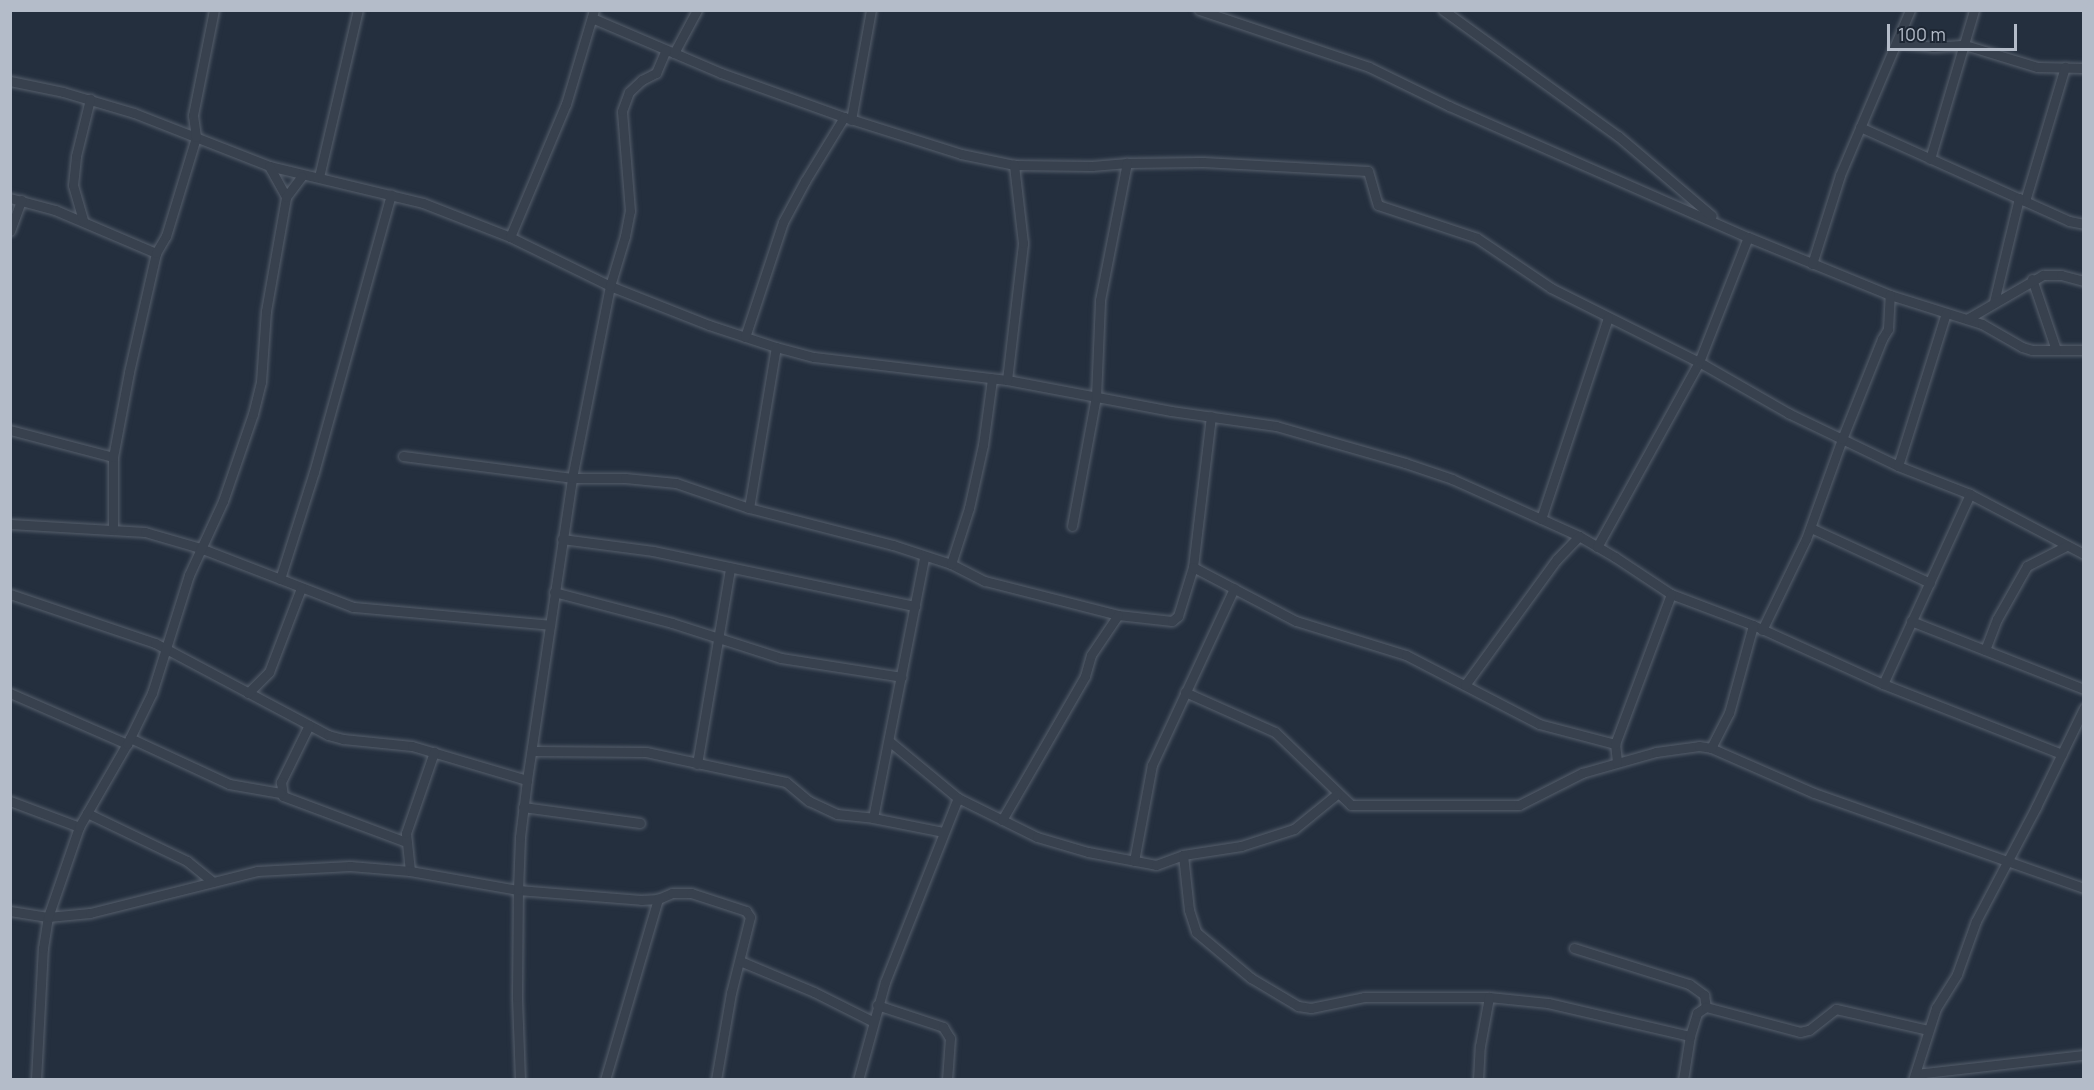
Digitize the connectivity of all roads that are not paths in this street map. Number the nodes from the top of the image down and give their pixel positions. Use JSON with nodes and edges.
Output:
{"nodes":[{"id":1,"x":214,"y":10,"type":"edge"},
{"id":2,"x":358,"y":10,"type":"edge"},
{"id":3,"x":697,"y":10,"type":"edge"},
{"id":4,"x":871,"y":10,"type":"edge"},
{"id":5,"x":1199,"y":10,"type":"edge"},
{"id":6,"x":1443,"y":10,"type":"edge"},
{"id":7,"x":1910,"y":10,"type":"edge"},
{"id":8,"x":1974,"y":10,"type":"edge"},
{"id":9,"x":593,"y":14,"type":"edge"},
{"id":10,"x":1897,"y":43,"type":"junction"},
{"id":11,"x":1965,"y":45,"type":"junction"},
{"id":12,"x":670,"y":52,"type":"junction"},
{"id":13,"x":2064,"y":67,"type":"junction"},
{"id":14,"x":2084,"y":68,"type":"edge"},
{"id":15,"x":10,"y":81,"type":"edge"},
{"id":16,"x":90,"y":99,"type":"junction"},
{"id":17,"x":848,"y":118,"type":"junction"},
{"id":18,"x":1860,"y":127,"type":"junction"},
{"id":19,"x":196,"y":137,"type":"junction"},
{"id":20,"x":1930,"y":159,"type":"junction"},
{"id":21,"x":1127,"y":162,"type":"junction"},
{"id":22,"x":1014,"y":165,"type":"junction"},
{"id":23,"x":269,"y":166,"type":"junction"},
{"id":24,"x":302,"y":176,"type":"junction"},
{"id":25,"x":319,"y":177,"type":"junction"},
{"id":26,"x":391,"y":195,"type":"junction"},
{"id":27,"x":286,"y":197,"type":"junction"},
{"id":28,"x":10,"y":198,"type":"edge"},
{"id":29,"x":2022,"y":199,"type":"junction"},
{"id":30,"x":21,"y":200,"type":"junction"},
{"id":31,"x":82,"y":220,"type":"junction"},
{"id":32,"x":1720,"y":224,"type":"junction"},
{"id":33,"x":2084,"y":224,"type":"edge"},
{"id":34,"x":10,"y":231,"type":"edge"},
{"id":35,"x":510,"y":237,"type":"junction"},
{"id":36,"x":1748,"y":237,"type":"junction"},
{"id":37,"x":156,"y":253,"type":"junction"},
{"id":38,"x":1812,"y":264,"type":"junction"},
{"id":39,"x":2032,"y":279,"type":"junction"},
{"id":40,"x":2084,"y":281,"type":"edge"},
{"id":41,"x":610,"y":286,"type":"junction"},
{"id":42,"x":1890,"y":295,"type":"junction"},
{"id":43,"x":1994,"y":302,"type":"junction"},
{"id":44,"x":1946,"y":312,"type":"junction"},
{"id":45,"x":1608,"y":318,"type":"junction"},
{"id":46,"x":1967,"y":319,"type":"junction"},
{"id":47,"x":745,"y":337,"type":"junction"},
{"id":48,"x":776,"y":347,"type":"junction"},
{"id":49,"x":2056,"y":350,"type":"junction"},
{"id":50,"x":2084,"y":350,"type":"edge"},
{"id":51,"x":1700,"y":362,"type":"junction"},
{"id":52,"x":992,"y":379,"type":"junction"},
{"id":53,"x":1007,"y":380,"type":"junction"},
{"id":54,"x":1096,"y":398,"type":"junction"},
{"id":55,"x":1211,"y":416,"type":"junction"},
{"id":56,"x":10,"y":430,"type":"edge"},
{"id":57,"x":1842,"y":439,"type":"junction"},
{"id":58,"x":403,"y":456,"type":"dead end"},
{"id":59,"x":112,"y":457,"type":"junction"},
{"id":60,"x":1898,"y":466,"type":"junction"},
{"id":61,"x":572,"y":478,"type":"junction"},
{"id":62,"x":1970,"y":494,"type":"junction"},
{"id":63,"x":749,"y":508,"type":"junction"},
{"id":64,"x":1541,"y":519,"type":"junction"},
{"id":65,"x":10,"y":524,"type":"edge"},
{"id":66,"x":1072,"y":526,"type":"dead end"},
{"id":67,"x":113,"y":528,"type":"junction"},
{"id":68,"x":1810,"y":528,"type":"junction"},
{"id":69,"x":1578,"y":537,"type":"junction"},
{"id":70,"x":562,"y":539,"type":"junction"},
{"id":71,"x":2066,"y":546,"type":"junction"},
{"id":72,"x":1598,"y":547,"type":"junction"},
{"id":73,"x":200,"y":548,"type":"junction"},
{"id":74,"x":2084,"y":554,"type":"edge"},
{"id":75,"x":924,"y":557,"type":"junction"},
{"id":76,"x":951,"y":564,"type":"junction"},
{"id":77,"x":730,"y":567,"type":"junction"},
{"id":78,"x":1193,"y":567,"type":"junction"},
{"id":79,"x":280,"y":579,"type":"junction"},
{"id":80,"x":1930,"y":583,"type":"junction"},
{"id":81,"x":301,"y":588,"type":"junction"},
{"id":82,"x":1234,"y":588,"type":"junction"},
{"id":83,"x":554,"y":592,"type":"junction"},
{"id":84,"x":10,"y":594,"type":"edge"},
{"id":85,"x":1671,"y":594,"type":"junction"},
{"id":86,"x":915,"y":606,"type":"junction"},
{"id":87,"x":1118,"y":615,"type":"junction"},
{"id":88,"x":1911,"y":621,"type":"junction"},
{"id":89,"x":550,"y":625,"type":"junction"},
{"id":90,"x":1753,"y":625,"type":"junction"},
{"id":91,"x":1762,"y":630,"type":"junction"},
{"id":92,"x":720,"y":638,"type":"junction"},
{"id":93,"x":167,"y":650,"type":"junction"},
{"id":94,"x":1985,"y":650,"type":"junction"},
{"id":95,"x":902,"y":677,"type":"junction"},
{"id":96,"x":1883,"y":684,"type":"junction"},
{"id":97,"x":1464,"y":685,"type":"junction"},
{"id":98,"x":2084,"y":689,"type":"edge"},
{"id":99,"x":1185,"y":692,"type":"junction"},
{"id":100,"x":10,"y":693,"type":"edge"},
{"id":101,"x":248,"y":693,"type":"junction"},
{"id":102,"x":2084,"y":708,"type":"edge"},
{"id":103,"x":309,"y":725,"type":"junction"},
{"id":104,"x":128,"y":741,"type":"junction"},
{"id":105,"x":889,"y":741,"type":"junction"},
{"id":106,"x":1615,"y":744,"type":"junction"},
{"id":107,"x":1712,"y":748,"type":"junction"},
{"id":108,"x":533,"y":751,"type":"junction"},
{"id":109,"x":434,"y":752,"type":"junction"},
{"id":110,"x":2062,"y":754,"type":"junction"},
{"id":111,"x":1617,"y":762,"type":"junction"},
{"id":112,"x":697,"y":764,"type":"junction"},
{"id":113,"x":527,"y":780,"type":"junction"},
{"id":114,"x":280,"y":793,"type":"junction"},
{"id":115,"x":1337,"y":794,"type":"junction"},
{"id":116,"x":958,"y":798,"type":"junction"},
{"id":117,"x":10,"y":801,"type":"edge"},
{"id":118,"x":523,"y":807,"type":"junction"},
{"id":119,"x":87,"y":813,"type":"junction"},
{"id":120,"x":873,"y":818,"type":"junction"},
{"id":121,"x":1002,"y":820,"type":"junction"},
{"id":122,"x":640,"y":823,"type":"dead end"},
{"id":123,"x":79,"y":827,"type":"junction"},
{"id":124,"x":943,"y":832,"type":"junction"},
{"id":125,"x":406,"y":842,"type":"junction"},
{"id":126,"x":1183,"y":855,"type":"junction"},
{"id":127,"x":1134,"y":861,"type":"junction"},
{"id":128,"x":2008,"y":862,"type":"junction"},
{"id":129,"x":410,"y":871,"type":"junction"},
{"id":130,"x":213,"y":882,"type":"junction"},
{"id":131,"x":2084,"y":888,"type":"edge"},
{"id":132,"x":518,"y":890,"type":"junction"},
{"id":133,"x":658,"y":899,"type":"junction"},
{"id":134,"x":10,"y":911,"type":"edge"},
{"id":135,"x":48,"y":917,"type":"junction"},
{"id":136,"x":1574,"y":948,"type":"dead end"},
{"id":137,"x":740,"y":961,"type":"junction"},
{"id":138,"x":1489,"y":997,"type":"junction"},
{"id":139,"x":877,"y":1005,"type":"junction"},
{"id":140,"x":1706,"y":1007,"type":"junction"},
{"id":141,"x":872,"y":1021,"type":"junction"},
{"id":142,"x":1928,"y":1030,"type":"junction"},
{"id":143,"x":1690,"y":1036,"type":"junction"},
{"id":144,"x":2084,"y":1055,"type":"edge"},
{"id":145,"x":1915,"y":1077,"type":"edge"},
{"id":146,"x":36,"y":1080,"type":"edge"},
{"id":147,"x":520,"y":1080,"type":"edge"},
{"id":148,"x":605,"y":1080,"type":"edge"},
{"id":149,"x":716,"y":1080,"type":"edge"},
{"id":150,"x":858,"y":1080,"type":"edge"},
{"id":151,"x":947,"y":1080,"type":"edge"},
{"id":152,"x":1478,"y":1080,"type":"edge"},
{"id":153,"x":1683,"y":1080,"type":"edge"}],
"edges":[{"from":1,"to":19,"type":"street"},
{"from":2,"to":25,"type":"street"},
{"from":3,"to":12,"type":"street"},
{"from":4,"to":17,"type":"street"},
{"from":5,"to":32,"type":"street"},
{"from":6,"to":32,"type":"street"},
{"from":7,"to":10,"type":"street"},
{"from":8,"to":11,"type":"street"},
{"from":9,"to":12,"type":"street"},
{"from":9,"to":35,"type":"street"},
{"from":10,"to":11,"type":"street"},
{"from":10,"to":18,"type":"street"},
{"from":11,"to":13,"type":"street"},
{"from":11,"to":20,"type":"street"},
{"from":12,"to":17,"type":"street"},
{"from":12,"to":41,"type":"street"},
{"from":13,"to":14,"type":"street"},
{"from":13,"to":29,"type":"street"},
{"from":15,"to":16,"type":"street"},
{"from":16,"to":19,"type":"street"},
{"from":16,"to":31,"type":"street"},
{"from":17,"to":22,"type":"street"},
{"from":17,"to":47,"type":"street"},
{"from":18,"to":20,"type":"street"},
{"from":18,"to":38,"type":"street"},
{"from":19,"to":23,"type":"street"},
{"from":19,"to":37,"type":"street"},
{"from":20,"to":29,"type":"street"},
{"from":21,"to":22,"type":"street"},
{"from":21,"to":45,"type":"street"},
{"from":21,"to":54,"type":"street"},
{"from":22,"to":53,"type":"street"},
{"from":23,"to":24,"type":"street"},
{"from":23,"to":27,"type":"street"},
{"from":24,"to":25,"type":"street"},
{"from":24,"to":27,"type":"street"},
{"from":25,"to":26,"type":"street"},
{"from":26,"to":35,"type":"street"},
{"from":26,"to":79,"type":"street"},
{"from":27,"to":73,"type":"street"},
{"from":28,"to":30,"type":"street"},
{"from":29,"to":33,"type":"street"},
{"from":29,"to":43,"type":"street"},
{"from":30,"to":31,"type":"street"},
{"from":30,"to":34,"type":"street"},
{"from":31,"to":37,"type":"street"},
{"from":32,"to":36,"type":"street"},
{"from":35,"to":41,"type":"street"},
{"from":36,"to":38,"type":"street"},
{"from":36,"to":51,"type":"street"},
{"from":37,"to":59,"type":"street"},
{"from":38,"to":42,"type":"street"},
{"from":39,"to":40,"type":"street"},
{"from":39,"to":43,"type":"street"},
{"from":39,"to":49,"type":"street"},
{"from":41,"to":47,"type":"street"},
{"from":41,"to":61,"type":"street"},
{"from":42,"to":44,"type":"street"},
{"from":42,"to":57,"type":"street"},
{"from":43,"to":46,"type":"street"},
{"from":44,"to":46,"type":"street"},
{"from":44,"to":60,"type":"street"},
{"from":45,"to":51,"type":"street"},
{"from":45,"to":64,"type":"street"},
{"from":46,"to":49,"type":"street"},
{"from":47,"to":48,"type":"street"},
{"from":48,"to":52,"type":"street"},
{"from":48,"to":63,"type":"street"},
{"from":49,"to":50,"type":"street"},
{"from":51,"to":57,"type":"street"},
{"from":51,"to":72,"type":"street"},
{"from":52,"to":53,"type":"street"},
{"from":52,"to":76,"type":"street"},
{"from":53,"to":54,"type":"street"},
{"from":54,"to":55,"type":"street"},
{"from":54,"to":66,"type":"street"},
{"from":55,"to":64,"type":"street"},
{"from":55,"to":78,"type":"street"},
{"from":56,"to":59,"type":"street"},
{"from":57,"to":60,"type":"street"},
{"from":57,"to":68,"type":"street"},
{"from":58,"to":61,"type":"street"},
{"from":59,"to":67,"type":"street"},
{"from":60,"to":62,"type":"street"},
{"from":61,"to":63,"type":"street"},
{"from":61,"to":70,"type":"street"},
{"from":62,"to":71,"type":"street"},
{"from":62,"to":80,"type":"street"},
{"from":63,"to":75,"type":"street"},
{"from":64,"to":69,"type":"street"},
{"from":65,"to":67,"type":"street"},
{"from":67,"to":73,"type":"street"},
{"from":68,"to":80,"type":"street"},
{"from":68,"to":91,"type":"street"},
{"from":69,"to":72,"type":"street"},
{"from":69,"to":97,"type":"street"},
{"from":70,"to":77,"type":"street"},
{"from":70,"to":83,"type":"street"},
{"from":71,"to":74,"type":"street"},
{"from":71,"to":94,"type":"street"},
{"from":72,"to":85,"type":"street"},
{"from":73,"to":79,"type":"street"},
{"from":73,"to":93,"type":"street"},
{"from":75,"to":76,"type":"street"},
{"from":75,"to":86,"type":"street"},
{"from":76,"to":87,"type":"street"},
{"from":77,"to":86,"type":"street"},
{"from":77,"to":92,"type":"street"},
{"from":78,"to":82,"type":"street"},
{"from":78,"to":87,"type":"street"},
{"from":79,"to":81,"type":"street"},
{"from":80,"to":88,"type":"street"},
{"from":81,"to":89,"type":"street"},
{"from":81,"to":101,"type":"street"},
{"from":82,"to":97,"type":"street"},
{"from":82,"to":99,"type":"street"},
{"from":83,"to":89,"type":"street"},
{"from":83,"to":92,"type":"street"},
{"from":84,"to":93,"type":"street"},
{"from":85,"to":90,"type":"street"},
{"from":85,"to":106,"type":"street"},
{"from":86,"to":95,"type":"street"},
{"from":87,"to":121,"type":"street"},
{"from":88,"to":94,"type":"street"},
{"from":88,"to":96,"type":"street"},
{"from":89,"to":108,"type":"street"},
{"from":90,"to":91,"type":"street"},
{"from":90,"to":107,"type":"street"},
{"from":91,"to":96,"type":"street"},
{"from":92,"to":95,"type":"street"},
{"from":92,"to":112,"type":"street"},
{"from":93,"to":101,"type":"street"},
{"from":93,"to":104,"type":"street"},
{"from":94,"to":98,"type":"street"},
{"from":95,"to":105,"type":"street"},
{"from":96,"to":110,"type":"street"},
{"from":97,"to":106,"type":"street"},
{"from":99,"to":115,"type":"street"},
{"from":99,"to":127,"type":"street"},
{"from":100,"to":104,"type":"street"},
{"from":101,"to":103,"type":"street"},
{"from":102,"to":110,"type":"street"},
{"from":103,"to":109,"type":"street"},
{"from":103,"to":114,"type":"street"},
{"from":104,"to":114,"type":"street"},
{"from":104,"to":119,"type":"street"},
{"from":105,"to":116,"type":"street"},
{"from":105,"to":120,"type":"street"},
{"from":106,"to":111,"type":"street"},
{"from":107,"to":111,"type":"street"},
{"from":107,"to":128,"type":"street"},
{"from":108,"to":112,"type":"street"},
{"from":108,"to":113,"type":"street"},
{"from":109,"to":113,"type":"street"},
{"from":109,"to":125,"type":"street"},
{"from":110,"to":128,"type":"street"},
{"from":111,"to":115,"type":"street"},
{"from":112,"to":120,"type":"street"},
{"from":113,"to":118,"type":"street"},
{"from":114,"to":125,"type":"street"},
{"from":115,"to":126,"type":"street"},
{"from":116,"to":121,"type":"street"},
{"from":116,"to":124,"type":"street"},
{"from":117,"to":123,"type":"street"},
{"from":118,"to":122,"type":"street"},
{"from":118,"to":132,"type":"street"},
{"from":119,"to":123,"type":"street"},
{"from":119,"to":130,"type":"street"},
{"from":120,"to":124,"type":"street"},
{"from":121,"to":127,"type":"street"},
{"from":123,"to":135,"type":"street"},
{"from":124,"to":139,"type":"street"},
{"from":125,"to":129,"type":"street"},
{"from":126,"to":127,"type":"street"},
{"from":126,"to":138,"type":"street"},
{"from":128,"to":131,"type":"street"},
{"from":128,"to":142,"type":"street"},
{"from":129,"to":130,"type":"street"},
{"from":129,"to":132,"type":"street"},
{"from":130,"to":135,"type":"street"},
{"from":132,"to":133,"type":"street"},
{"from":132,"to":147,"type":"street"},
{"from":133,"to":137,"type":"street"},
{"from":133,"to":148,"type":"street"},
{"from":134,"to":135,"type":"street"},
{"from":135,"to":146,"type":"street"},
{"from":136,"to":140,"type":"street"},
{"from":137,"to":141,"type":"street"},
{"from":137,"to":149,"type":"street"},
{"from":138,"to":143,"type":"street"},
{"from":138,"to":152,"type":"street"},
{"from":139,"to":141,"type":"street"},
{"from":139,"to":151,"type":"street"},
{"from":140,"to":142,"type":"street"},
{"from":140,"to":143,"type":"street"},
{"from":141,"to":150,"type":"street"},
{"from":142,"to":145,"type":"street"},
{"from":143,"to":153,"type":"street"},
{"from":144,"to":145,"type":"street"}]}
